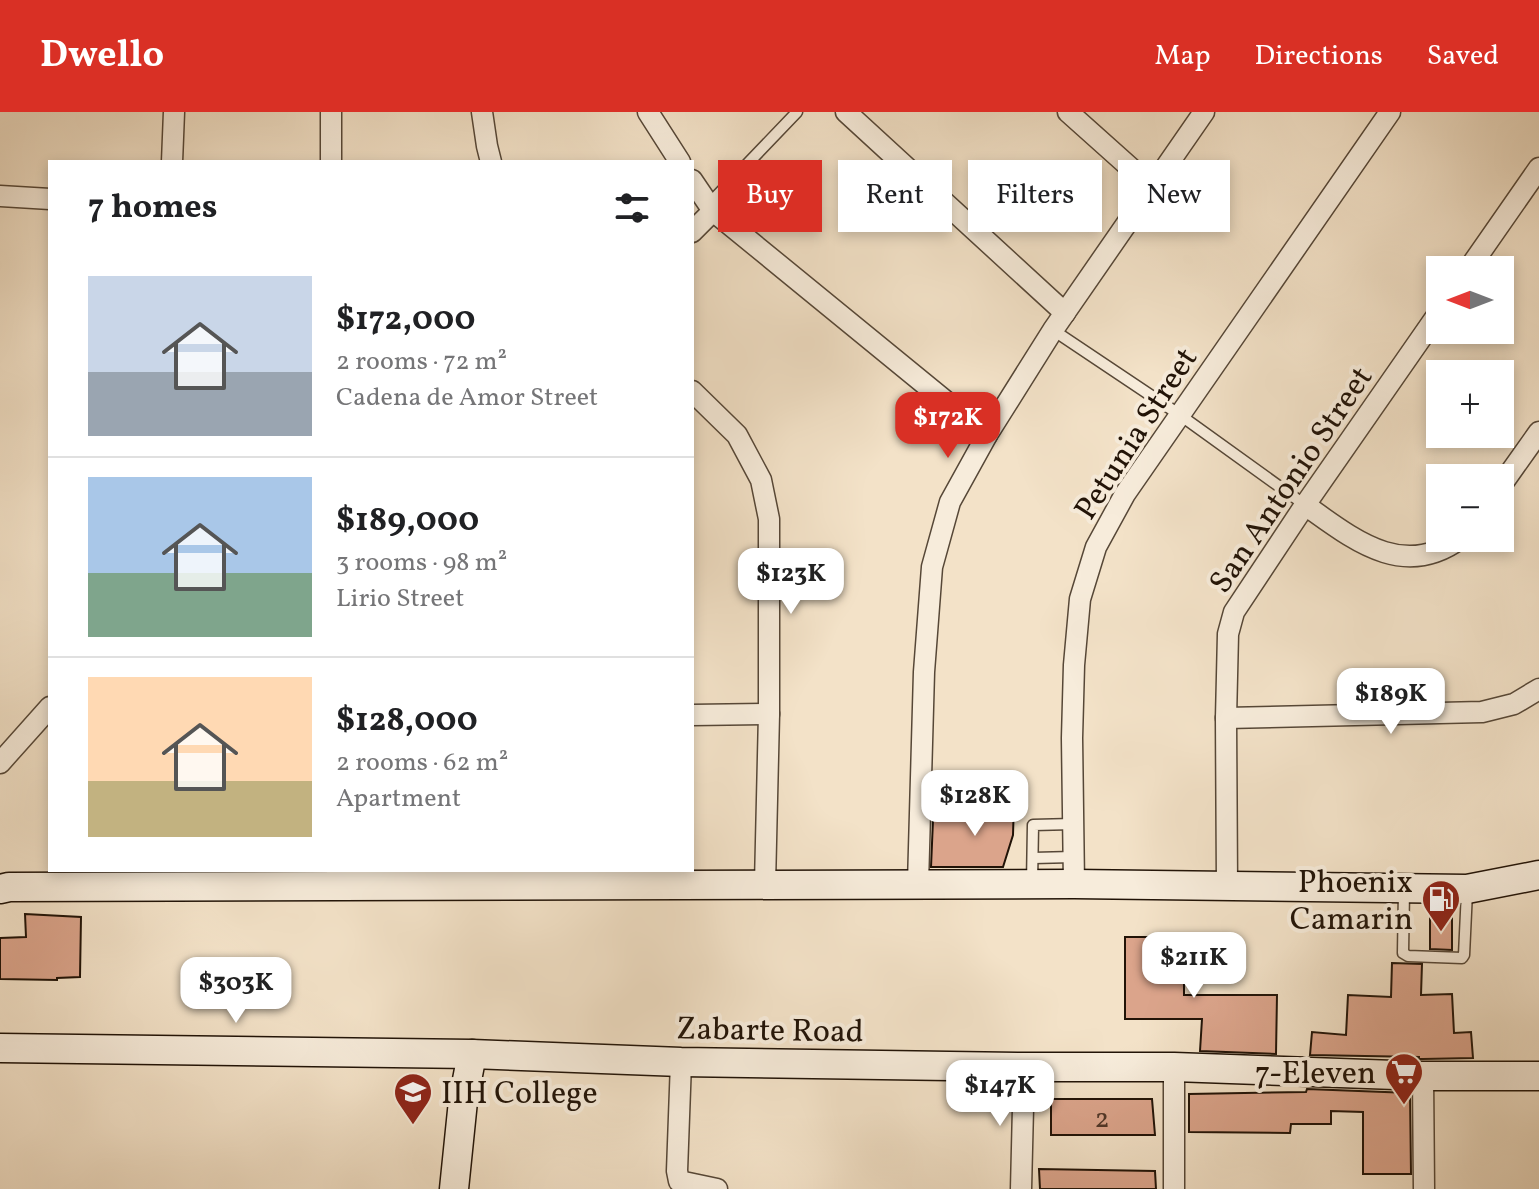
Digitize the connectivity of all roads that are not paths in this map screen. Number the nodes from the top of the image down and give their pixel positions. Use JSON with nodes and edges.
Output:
{"nodes":[{"id":1,"x":174,"y":112,"type":"edge"},
{"id":2,"x":331,"y":112,"type":"edge"},
{"id":3,"x":482,"y":112,"type":"edge"},
{"id":4,"x":648,"y":112,"type":"edge"},
{"id":5,"x":797,"y":112,"type":"edge"},
{"id":6,"x":846,"y":112,"type":"edge"},
{"id":7,"x":1068,"y":112,"type":"edge"},
{"id":8,"x":1204,"y":112,"type":"edge"},
{"id":9,"x":1390,"y":112,"type":"edge"},
{"id":10,"x":172,"y":160,"type":"edge"},
{"id":11,"x":331,"y":160,"type":"edge"},
{"id":12,"x":490,"y":160,"type":"edge"},
{"id":13,"x":679,"y":160,"type":"edge"},
{"id":14,"x":1122,"y":160,"type":"edge"},
{"id":15,"x":1172,"y":160,"type":"edge"},
{"id":16,"x":1539,"y":168,"type":"edge"},
{"id":17,"x":694,"y":183,"type":"edge"},
{"id":18,"x":0,"y":196,"type":"edge"},
{"id":19,"x":48,"y":199,"type":"edge"},
{"id":20,"x":710,"y":208,"type":"junction"},
{"id":21,"x":694,"y":229,"type":"edge"},
{"id":22,"x":1122,"y":232,"type":"edge"},
{"id":23,"x":1478,"y":256,"type":"edge"},
{"id":24,"x":1065,"y":313,"type":"junction"},
{"id":25,"x":1053,"y":330,"type":"junction"},
{"id":26,"x":1426,"y":331,"type":"edge"},
{"id":27,"x":694,"y":393,"type":"edge"},
{"id":28,"x":1180,"y":415,"type":"junction"},
{"id":29,"x":1539,"y":432,"type":"edge"},
{"id":30,"x":987,"y":435,"type":"junction"},
{"id":31,"x":1514,"y":467,"type":"edge"},
{"id":32,"x":1305,"y":505,"type":"junction"},
{"id":33,"x":1436,"y":552,"type":"edge"},
{"id":34,"x":1539,"y":689,"type":"edge"},
{"id":35,"x":48,"y":709,"type":"edge"},
{"id":36,"x":769,"y":714,"type":"junction"},
{"id":37,"x":694,"y":715,"type":"edge"},
{"id":38,"x":1226,"y":718,"type":"junction"},
{"id":39,"x":0,"y":763,"type":"edge"},
{"id":40,"x":1073,"y":824,"type":"junction"},
{"id":41,"x":1073,"y":871,"type":"junction"},
{"id":42,"x":1032,"y":872,"type":"junction"},
{"id":43,"x":1539,"y":875,"type":"edge"},
{"id":44,"x":355,"y":878,"type":"edge"},
{"id":45,"x":765,"y":884,"type":"junction"},
{"id":46,"x":918,"y":884,"type":"junction"},
{"id":47,"x":1227,"y":885,"type":"junction"},
{"id":48,"x":0,"y":889,"type":"edge"},
{"id":49,"x":1404,"y":889,"type":"junction"},
{"id":50,"x":1467,"y":889,"type":"junction"},
{"id":51,"x":0,"y":1048,"type":"edge"},
{"id":52,"x":472,"y":1054,"type":"junction"},
{"id":53,"x":681,"y":1062,"type":"junction"},
{"id":54,"x":1024,"y":1067,"type":"junction"},
{"id":55,"x":1174,"y":1067,"type":"junction"},
{"id":56,"x":1423,"y":1076,"type":"junction"},
{"id":57,"x":1539,"y":1076,"type":"edge"},
{"id":58,"x":454,"y":1189,"type":"edge"},
{"id":59,"x":717,"y":1189,"type":"edge"},
{"id":60,"x":1021,"y":1189,"type":"edge"},
{"id":61,"x":1174,"y":1189,"type":"edge"},
{"id":62,"x":1424,"y":1189,"type":"edge"}],
"edges":[{"from":1,"to":10,"type":"street"},
{"from":2,"to":11,"type":"street"},
{"from":3,"to":12,"type":"street"},
{"from":4,"to":13,"type":"street"},
{"from":5,"to":20,"type":"lane"},
{"from":6,"to":24,"type":"street"},
{"from":7,"to":14,"type":"street"},
{"from":8,"to":15,"type":"street"},
{"from":9,"to":28,"type":"street","name":"Petunia Street"},
{"from":16,"to":23,"type":"street"},
{"from":17,"to":20,"type":"street"},
{"from":18,"to":19,"type":"street"},
{"from":20,"to":21,"type":"street"},
{"from":20,"to":30,"type":"street"},
{"from":22,"to":24,"type":"street"},
{"from":24,"to":25,"type":"street"},
{"from":25,"to":28,"type":"lane"},
{"from":25,"to":30,"type":"street"},
{"from":26,"to":32,"type":"street","name":"San Antonio Street"},
{"from":27,"to":36,"type":"street"},
{"from":28,"to":32,"type":"lane"},
{"from":28,"to":40,"type":"street","name":"Petunia Street"},
{"from":29,"to":31,"type":"street"},
{"from":30,"to":46,"type":"street"},
{"from":32,"to":33,"type":"street"},
{"from":32,"to":38,"type":"street","name":"San Antonio Street"},
{"from":34,"to":38,"type":"street"},
{"from":35,"to":39,"type":"street"},
{"from":36,"to":37,"type":"street"},
{"from":36,"to":45,"type":"street"},
{"from":38,"to":47,"type":"street","name":"San Antonio Street"},
{"from":40,"to":41,"type":"street","name":"Petunia Street"},
{"from":40,"to":42,"type":"lane"},
{"from":41,"to":42,"type":"main road"},
{"from":41,"to":47,"type":"main road"},
{"from":42,"to":46,"type":"main road"},
{"from":43,"to":50,"type":"main road"},
{"from":44,"to":45,"type":"main road"},
{"from":44,"to":48,"type":"main road"},
{"from":45,"to":46,"type":"main road"},
{"from":47,"to":49,"type":"main road"},
{"from":49,"to":50,"type":"main road"},
{"from":49,"to":50,"type":"lane"},
{"from":51,"to":52,"type":"main road","name":"Zabarte Road"},
{"from":52,"to":53,"type":"main road","name":"Zabarte Road"},
{"from":52,"to":58,"type":"main road"},
{"from":53,"to":54,"type":"main road","name":"Zabarte Road"},
{"from":53,"to":59,"type":"street"},
{"from":54,"to":55,"type":"main road","name":"Zabarte Road"},
{"from":54,"to":60,"type":"street"},
{"from":55,"to":56,"type":"main road","name":"Zabarte Road"},
{"from":55,"to":61,"type":"street"},
{"from":56,"to":57,"type":"main road","name":"Zabarte Road"},
{"from":56,"to":62,"type":"street"}]}
